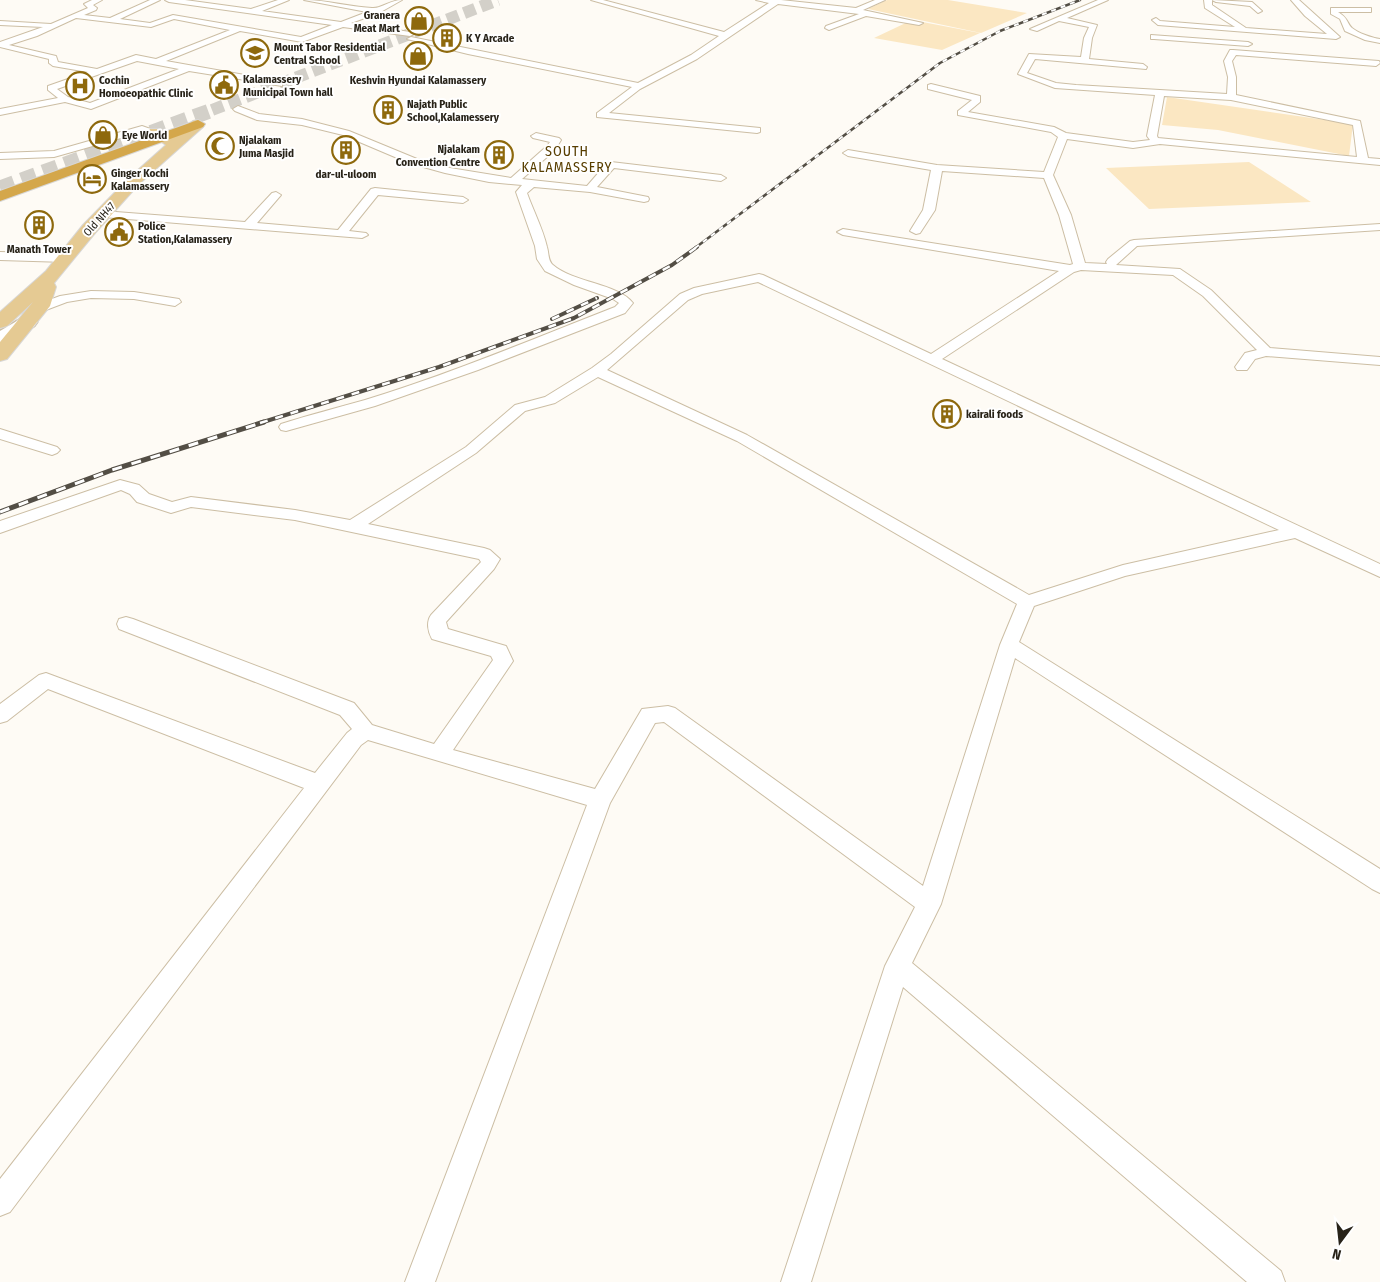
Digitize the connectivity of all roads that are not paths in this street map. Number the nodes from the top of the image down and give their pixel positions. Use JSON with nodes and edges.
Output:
{"nodes":[{"id":1,"x":98,"y":0,"type":"edge"},
{"id":2,"x":156,"y":0,"type":"edge"},
{"id":3,"x":169,"y":0,"type":"edge"},
{"id":4,"x":226,"y":0,"type":"edge"},
{"id":5,"x":285,"y":0,"type":"edge"},
{"id":6,"x":308,"y":0,"type":"edge"},
{"id":7,"x":398,"y":0,"type":"edge"},
{"id":8,"x":595,"y":0,"type":"edge"},
{"id":9,"x":760,"y":0,"type":"edge"},
{"id":10,"x":846,"y":0,"type":"edge"},
{"id":11,"x":881,"y":0,"type":"edge"},
{"id":12,"x":1104,"y":0,"type":"edge"},
{"id":13,"x":1208,"y":0,"type":"edge"},
{"id":14,"x":1216,"y":0,"type":"edge"},
{"id":15,"x":1295,"y":0,"type":"edge"},
{"id":16,"x":1353,"y":0,"type":"edge"},
{"id":17,"x":781,"y":1,"type":"edge"},
{"id":18,"x":210,"y":6,"type":"junction"},
{"id":19,"x":838,"y":8,"type":"junction"},
{"id":20,"x":1368,"y":10,"type":"junction"},
{"id":21,"x":376,"y":11,"type":"junction"},
{"id":22,"x":1258,"y":11,"type":"dead end"},
{"id":23,"x":250,"y":12,"type":"junction"},
{"id":24,"x":861,"y":12,"type":"junction"},
{"id":25,"x":75,"y":16,"type":"junction"},
{"id":26,"x":1377,"y":16,"type":"dead end"},
{"id":27,"x":1059,"y":19,"type":"junction"},
{"id":28,"x":112,"y":20,"type":"junction"},
{"id":29,"x":906,"y":20,"type":"junction"},
{"id":30,"x":1156,"y":20,"type":"dead end"},
{"id":31,"x":0,"y":23,"type":"edge"},
{"id":32,"x":919,"y":23,"type":"dead end"},
{"id":33,"x":57,"y":25,"type":"junction"},
{"id":34,"x":337,"y":25,"type":"junction"},
{"id":35,"x":242,"y":28,"type":"junction"},
{"id":36,"x":829,"y":28,"type":"dead end"},
{"id":37,"x":884,"y":28,"type":"dead end"},
{"id":38,"x":1034,"y":29,"type":"dead end"},
{"id":39,"x":1243,"y":29,"type":"junction"},
{"id":40,"x":725,"y":35,"type":"junction"},
{"id":41,"x":1154,"y":37,"type":"dead end"},
{"id":42,"x":1380,"y":41,"type":"edge"},
{"id":43,"x":0,"y":45,"type":"edge"},
{"id":44,"x":1251,"y":49,"type":"junction"},
{"id":45,"x":1295,"y":56,"type":"junction"},
{"id":46,"x":1078,"y":60,"type":"junction"},
{"id":47,"x":156,"y":62,"type":"junction"},
{"id":48,"x":1376,"y":62,"type":"dead end"},
{"id":49,"x":1143,"y":67,"type":"dead end"},
{"id":50,"x":188,"y":68,"type":"junction"},
{"id":51,"x":1303,"y":69,"type":"dead end"},
{"id":52,"x":97,"y":71,"type":"junction"},
{"id":53,"x":279,"y":84,"type":"dead end"},
{"id":54,"x":640,"y":86,"type":"junction"},
{"id":55,"x":932,"y":87,"type":"dead end"},
{"id":56,"x":1160,"y":94,"type":"junction"},
{"id":57,"x":1231,"y":97,"type":"junction"},
{"id":58,"x":65,"y":99,"type":"junction"},
{"id":59,"x":613,"y":104,"type":"junction"},
{"id":60,"x":632,"y":106,"type":"dead end"},
{"id":61,"x":238,"y":109,"type":"dead end"},
{"id":62,"x":0,"y":112,"type":"edge"},
{"id":63,"x":198,"y":124,"type":"tunnel mouth"},
{"id":64,"x":757,"y":130,"type":"dead end"},
{"id":65,"x":536,"y":136,"type":"dead end"},
{"id":66,"x":1063,"y":136,"type":"junction"},
{"id":67,"x":163,"y":138,"type":"junction"},
{"id":68,"x":1160,"y":141,"type":"junction"},
{"id":69,"x":848,"y":153,"type":"dead end"},
{"id":70,"x":0,"y":156,"type":"edge"},
{"id":71,"x":1363,"y":161,"type":"junction"},
{"id":72,"x":1380,"y":162,"type":"edge"},
{"id":73,"x":937,"y":168,"type":"junction"},
{"id":74,"x":1048,"y":175,"type":"junction"},
{"id":75,"x":721,"y":178,"type":"dead end"},
{"id":76,"x":515,"y":180,"type":"junction"},
{"id":77,"x":532,"y":182,"type":"junction"},
{"id":78,"x":590,"y":189,"type":"junction"},
{"id":79,"x":0,"y":196,"type":"edge"},
{"id":80,"x":276,"y":196,"type":"dead end"},
{"id":81,"x":463,"y":200,"type":"dead end"},
{"id":82,"x":644,"y":200,"type":"dead end"},
{"id":83,"x":103,"y":214,"type":"junction"},
{"id":84,"x":249,"y":224,"type":"junction"},
{"id":85,"x":1380,"y":227,"type":"edge"},
{"id":86,"x":916,"y":231,"type":"dead end"},
{"id":87,"x":844,"y":232,"type":"dead end"},
{"id":88,"x":340,"y":233,"type":"junction"},
{"id":89,"x":362,"y":235,"type":"dead end"},
{"id":90,"x":0,"y":256,"type":"edge"},
{"id":91,"x":66,"y":258,"type":"junction"},
{"id":92,"x":1112,"y":262,"type":"dead end"},
{"id":93,"x":1075,"y":267,"type":"junction"},
{"id":94,"x":52,"y":275,"type":"junction"},
{"id":95,"x":175,"y":302,"type":"dead end"},
{"id":96,"x":15,"y":307,"type":"junction"},
{"id":97,"x":36,"y":312,"type":"junction"},
{"id":98,"x":0,"y":322,"type":"edge"},
{"id":99,"x":0,"y":340,"type":"edge"},
{"id":100,"x":1266,"y":352,"type":"junction"},
{"id":101,"x":0,"y":355,"type":"edge"},
{"id":102,"x":931,"y":360,"type":"junction"},
{"id":103,"x":1380,"y":361,"type":"edge"},
{"id":104,"x":1242,"y":367,"type":"dead end"},
{"id":105,"x":597,"y":371,"type":"junction"},
{"id":106,"x":286,"y":427,"type":"dead end"},
{"id":107,"x":0,"y":434,"type":"edge"},
{"id":108,"x":52,"y":450,"type":"dead end"},
{"id":109,"x":353,"y":526,"type":"junction"},
{"id":110,"x":0,"y":527,"type":"edge"},
{"id":111,"x":1295,"y":532,"type":"junction"},
{"id":112,"x":1380,"y":571,"type":"edge"},
{"id":113,"x":1027,"y":602,"type":"junction"},
{"id":114,"x":126,"y":624,"type":"dead end"},
{"id":115,"x":1009,"y":645,"type":"junction"},
{"id":116,"x":0,"y":715,"type":"edge"},
{"id":117,"x":365,"y":731,"type":"junction"},
{"id":118,"x":439,"y":754,"type":"junction"},
{"id":119,"x":319,"y":784,"type":"junction"},
{"id":120,"x":600,"y":800,"type":"junction"},
{"id":121,"x":1380,"y":882,"type":"edge"},
{"id":122,"x":929,"y":904,"type":"junction"},
{"id":123,"x":897,"y":966,"type":"junction"},
{"id":124,"x":0,"y":1202,"type":"edge"},
{"id":125,"x":420,"y":1282,"type":"edge"},
{"id":126,"x":796,"y":1282,"type":"edge"},
{"id":127,"x":1270,"y":1282,"type":"edge"}],
"edges":[{"from":1,"to":25,"type":"street"},
{"from":2,"to":28,"type":"street"},
{"from":3,"to":18,"type":"street"},
{"from":4,"to":18,"type":"street"},
{"from":5,"to":23,"type":"street"},
{"from":6,"to":21,"type":"street"},
{"from":7,"to":21,"type":"street"},
{"from":8,"to":40,"type":"street"},
{"from":9,"to":17,"type":"street"},
{"from":10,"to":19,"type":"street"},
{"from":11,"to":24,"type":"street"},
{"from":12,"to":27,"type":"street"},
{"from":13,"to":39,"type":"street"},
{"from":14,"to":22,"type":"street"},
{"from":15,"to":39,"type":"street"},
{"from":16,"to":20,"type":"street"},
{"from":17,"to":19,"type":"street"},
{"from":17,"to":40,"type":"street"},
{"from":18,"to":23,"type":"street"},
{"from":19,"to":24,"type":"street"},
{"from":20,"to":26,"type":"street"},
{"from":20,"to":42,"type":"street"},
{"from":21,"to":34,"type":"street"},
{"from":23,"to":34,"type":"street"},
{"from":24,"to":29,"type":"street"},
{"from":24,"to":36,"type":"street"},
{"from":25,"to":28,"type":"street"},
{"from":25,"to":33,"type":"street"},
{"from":27,"to":38,"type":"street"},
{"from":27,"to":46,"type":"street"},
{"from":28,"to":35,"type":"street"},
{"from":29,"to":32,"type":"street"},
{"from":29,"to":37,"type":"street"},
{"from":30,"to":39,"type":"street"},
{"from":31,"to":33,"type":"street"},
{"from":33,"to":43,"type":"street"},
{"from":34,"to":35,"type":"street"},
{"from":34,"to":54,"type":"street"},
{"from":35,"to":47,"type":"street"},
{"from":39,"to":44,"type":"street"},
{"from":40,"to":54,"type":"street"},
{"from":41,"to":44,"type":"street"},
{"from":43,"to":52,"type":"street"},
{"from":44,"to":45,"type":"street"},
{"from":44,"to":57,"type":"street"},
{"from":45,"to":48,"type":"street"},
{"from":45,"to":51,"type":"street"},
{"from":46,"to":49,"type":"street"},
{"from":46,"to":56,"type":"street"},
{"from":47,"to":50,"type":"street"},
{"from":47,"to":52,"type":"street"},
{"from":50,"to":53,"type":"street"},
{"from":50,"to":58,"type":"street"},
{"from":52,"to":58,"type":"street"},
{"from":54,"to":59,"type":"street"},
{"from":55,"to":66,"type":"street"},
{"from":56,"to":57,"type":"street"},
{"from":56,"to":68,"type":"street"},
{"from":57,"to":71,"type":"street"},
{"from":58,"to":62,"type":"street"},
{"from":59,"to":60,"type":"street"},
{"from":59,"to":64,"type":"street"},
{"from":61,"to":76,"type":"street"},
{"from":63,"to":67,"type":"highway"},
{"from":65,"to":76,"type":"street"},
{"from":66,"to":68,"type":"street"},
{"from":66,"to":74,"type":"street"},
{"from":67,"to":70,"type":"street"},
{"from":67,"to":79,"type":"highway"},
{"from":67,"to":83,"type":"main road","name":"Old NH47"},
{"from":68,"to":71,"type":"street"},
{"from":69,"to":73,"type":"street"},
{"from":71,"to":72,"type":"street"},
{"from":73,"to":74,"type":"street"},
{"from":73,"to":86,"type":"street"},
{"from":74,"to":93,"type":"street"},
{"from":75,"to":78,"type":"street"},
{"from":76,"to":77,"type":"street"},
{"from":77,"to":78,"type":"street"},
{"from":77,"to":106,"type":"street"},
{"from":78,"to":82,"type":"street"},
{"from":80,"to":84,"type":"street"},
{"from":81,"to":88,"type":"street"},
{"from":83,"to":84,"type":"street"},
{"from":83,"to":91,"type":"main road","name":"Old NH47"},
{"from":84,"to":88,"type":"street"},
{"from":85,"to":92,"type":"street"},
{"from":87,"to":93,"type":"street"},
{"from":88,"to":89,"type":"street"},
{"from":90,"to":91,"type":"street"},
{"from":91,"to":94,"type":"main road","name":"Old NH47"},
{"from":93,"to":100,"type":"street"},
{"from":93,"to":102,"type":"street"},
{"from":94,"to":96,"type":"main road","name":"Old NH47"},
{"from":94,"to":97,"type":"main road","name":"Old NH47"},
{"from":95,"to":97,"type":"street"},
{"from":96,"to":97,"type":"main road"},
{"from":96,"to":98,"type":"main road","name":"Old NH47"},
{"from":97,"to":99,"type":"main road"},
{"from":97,"to":101,"type":"main road","name":"Old NH47"},
{"from":100,"to":103,"type":"street"},
{"from":100,"to":104,"type":"street"},
{"from":102,"to":105,"type":"street"},
{"from":102,"to":111,"type":"street"},
{"from":105,"to":109,"type":"street"},
{"from":105,"to":113,"type":"street"},
{"from":107,"to":108,"type":"street"},
{"from":109,"to":110,"type":"street"},
{"from":109,"to":118,"type":"street"},
{"from":111,"to":112,"type":"street"},
{"from":111,"to":113,"type":"street"},
{"from":113,"to":115,"type":"street"},
{"from":114,"to":117,"type":"street"},
{"from":115,"to":121,"type":"street"},
{"from":115,"to":122,"type":"street"},
{"from":116,"to":119,"type":"street"},
{"from":117,"to":118,"type":"street"},
{"from":117,"to":119,"type":"street"},
{"from":118,"to":120,"type":"street"},
{"from":119,"to":124,"type":"street"},
{"from":120,"to":122,"type":"street"},
{"from":120,"to":125,"type":"street"},
{"from":122,"to":123,"type":"street"},
{"from":123,"to":126,"type":"street"},
{"from":123,"to":127,"type":"street"}]}
